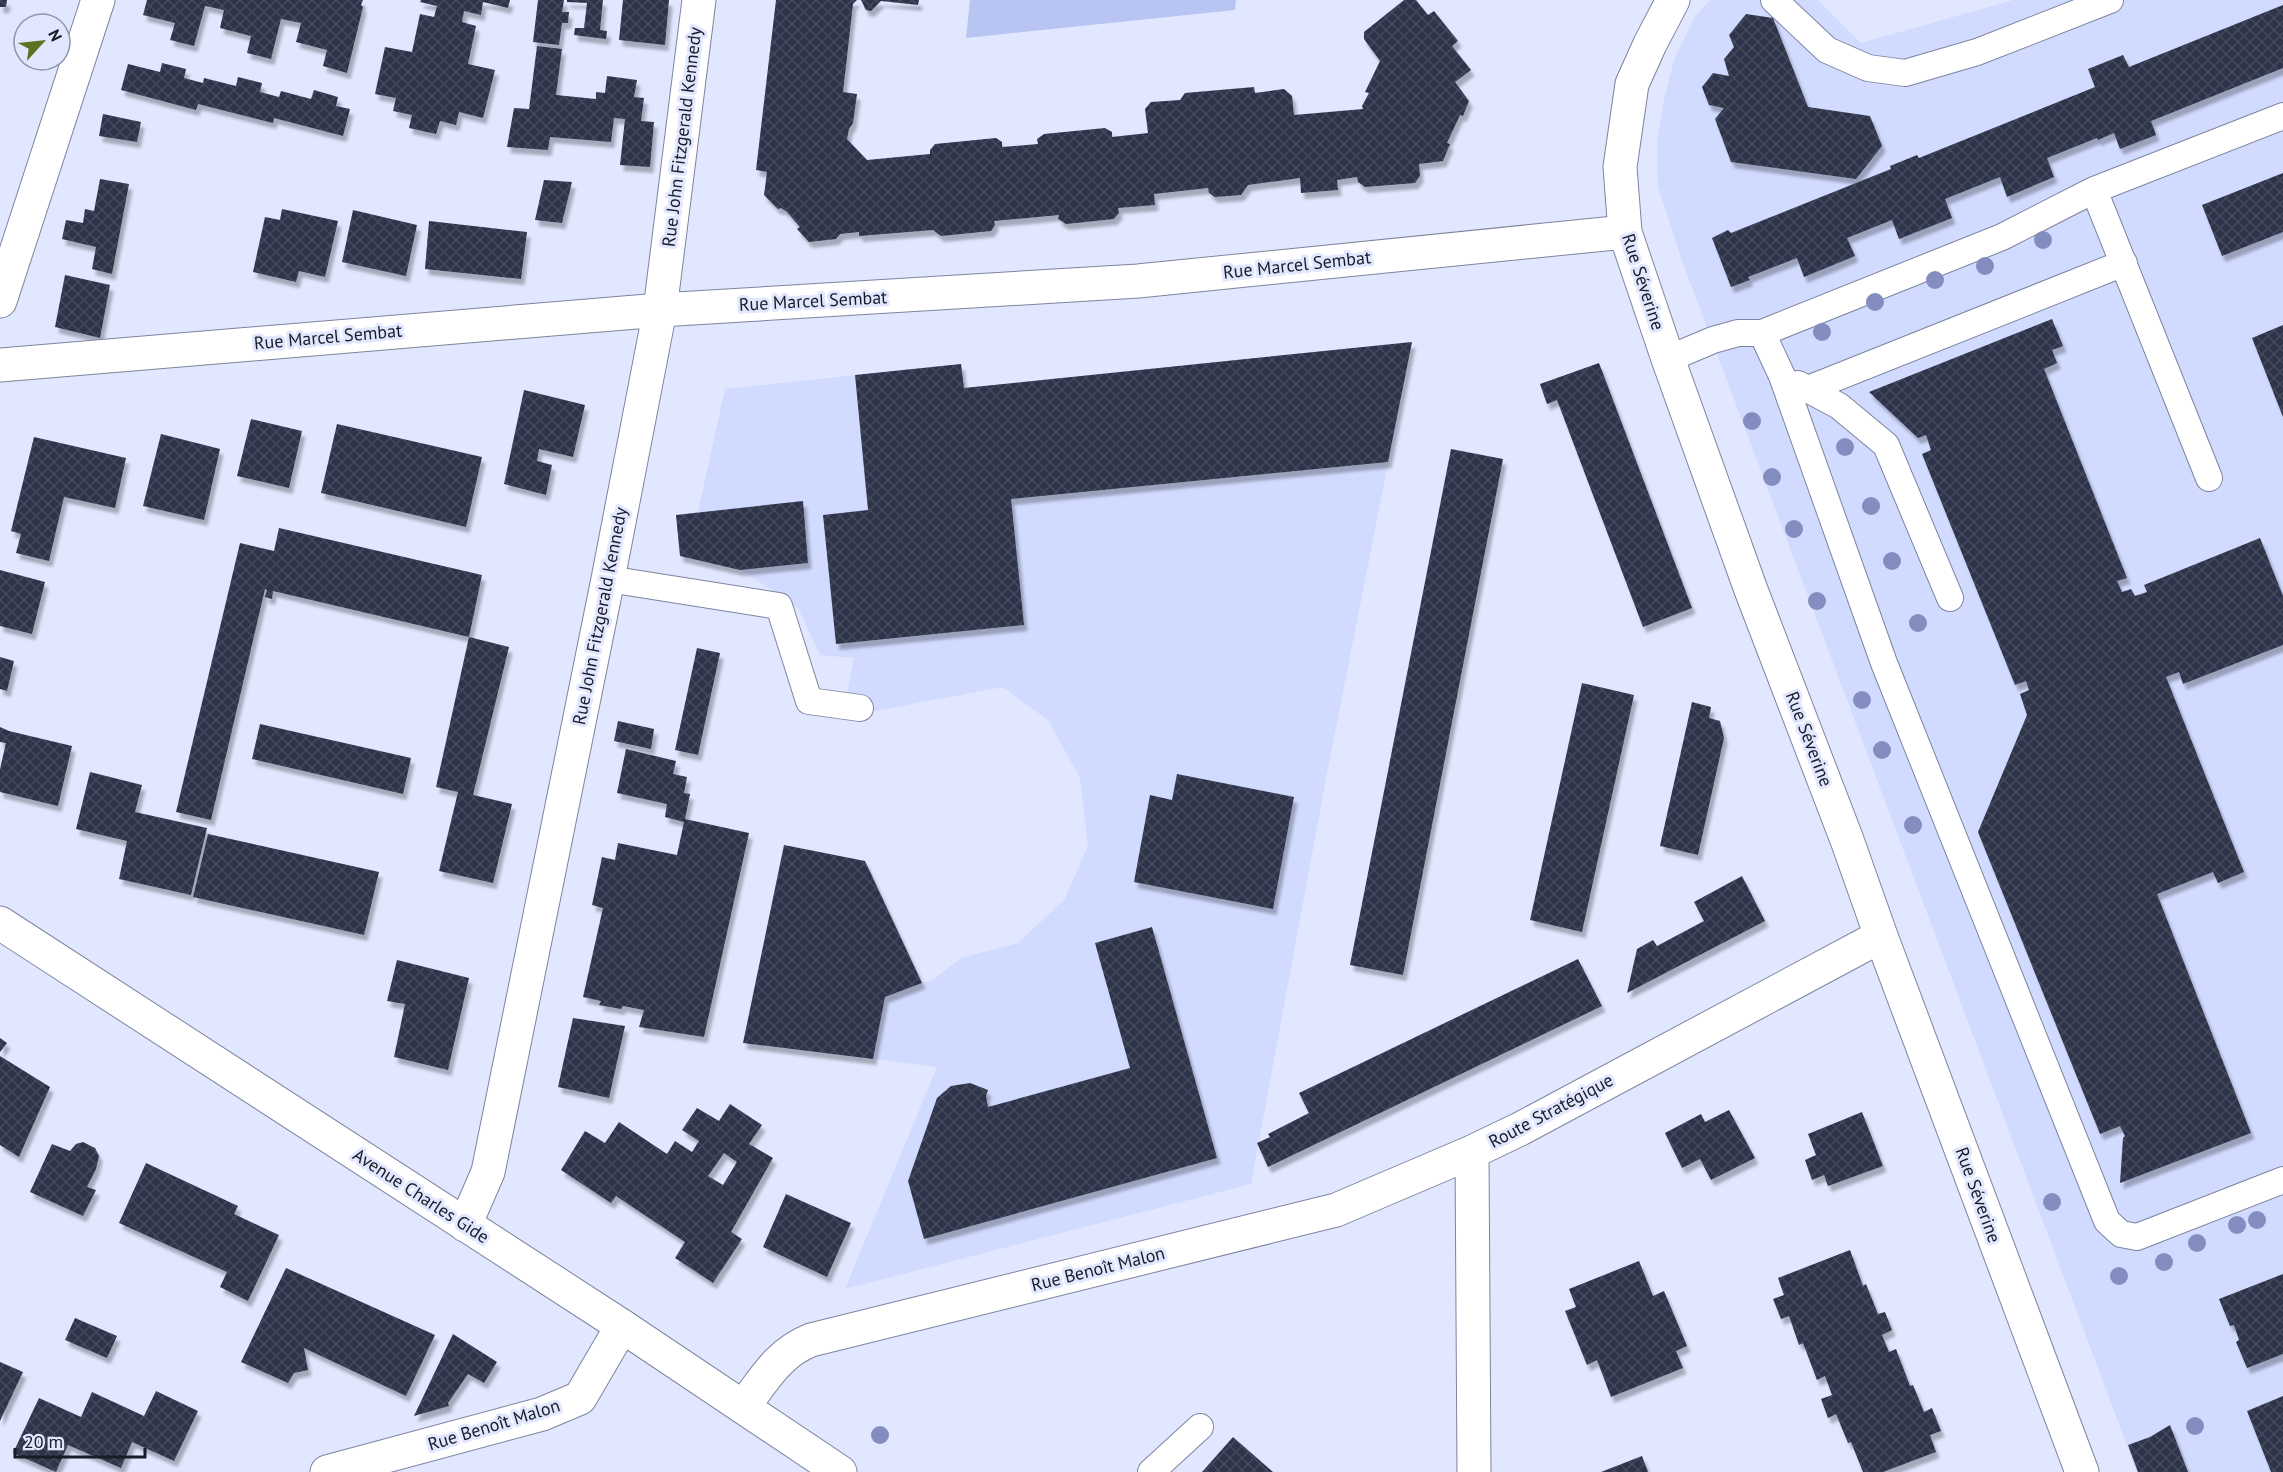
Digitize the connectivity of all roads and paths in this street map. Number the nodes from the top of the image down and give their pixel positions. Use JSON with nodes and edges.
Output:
{"nodes":[{"id":1,"x":98,"y":0,"type":"edge"},
{"id":2,"x":699,"y":0,"type":"edge"},
{"id":3,"x":1673,"y":0,"type":"edge"},
{"id":4,"x":1774,"y":0,"type":"edge"},
{"id":5,"x":2110,"y":0,"type":"edge"},
{"id":6,"x":2283,"y":116,"type":"edge"},
{"id":7,"x":2094,"y":190,"type":"junction"},
{"id":8,"x":1625,"y":232,"type":"junction"},
{"id":9,"x":2124,"y":263,"type":"junction"},
{"id":10,"x":0,"y":301,"type":"edge"},
{"id":11,"x":660,"y":310,"type":"junction"},
{"id":12,"x":1762,"y":333,"type":"junction"},
{"id":13,"x":1668,"y":359,"type":"junction"},
{"id":14,"x":0,"y":364,"type":"edge"},
{"id":15,"x":1782,"y":376,"type":"junction"},
{"id":16,"x":1808,"y":389,"type":"junction"},
{"id":17,"x":2209,"y":478,"type":"dead end"},
{"id":18,"x":608,"y":579,"type":"junction"},
{"id":19,"x":1950,"y":598,"type":"dead end"},
{"id":20,"x":860,"y":708,"type":"dead end"},
{"id":21,"x":0,"y":923,"type":"edge"},
{"id":22,"x":1881,"y":936,"type":"junction"},
{"id":23,"x":1472,"y":1152,"type":"junction"},
{"id":24,"x":2283,"y":1180,"type":"edge"},
{"id":25,"x":465,"y":1225,"type":"junction"},
{"id":26,"x":622,"y":1326,"type":"junction"},
{"id":27,"x":743,"y":1407,"type":"junction"},
{"id":28,"x":1200,"y":1427,"type":"dead end"},
{"id":29,"x":327,"y":1472,"type":"edge"},
{"id":30,"x":840,"y":1472,"type":"edge"},
{"id":31,"x":1151,"y":1472,"type":"edge"},
{"id":32,"x":1474,"y":1472,"type":"edge"},
{"id":33,"x":2082,"y":1472,"type":"edge"}],
"edges":[{"from":1,"to":10,"type":"street"},
{"from":2,"to":11,"type":"street","name":"Rue John Fitzgerald Kennedy"},
{"from":3,"to":8,"type":"street","name":"Rue Séverine"},
{"from":4,"to":5,"type":"lane"},
{"from":6,"to":7,"type":"lane"},
{"from":7,"to":9,"type":"lane"},
{"from":7,"to":12,"type":"lane"},
{"from":8,"to":11,"type":"street","name":"Rue Marcel Sembat"},
{"from":8,"to":13,"type":"street","name":"Rue Séverine"},
{"from":9,"to":16,"type":"lane"},
{"from":9,"to":17,"type":"lane"},
{"from":11,"to":14,"type":"street","name":"Rue Marcel Sembat"},
{"from":11,"to":18,"type":"street","name":"Rue John Fitzgerald Kennedy"},
{"from":12,"to":13,"type":"lane"},
{"from":12,"to":15,"type":"lane"},
{"from":13,"to":22,"type":"street","name":"Rue Séverine"},
{"from":15,"to":16,"type":"lane"},
{"from":15,"to":24,"type":"lane"},
{"from":16,"to":19,"type":"lane"},
{"from":18,"to":20,"type":"lane"},
{"from":18,"to":25,"type":"street","name":"Rue John Fitzgerald Kennedy"},
{"from":21,"to":25,"type":"street","name":"Avenue Charles Gide"},
{"from":22,"to":23,"type":"street","name":"Route Stratégique"},
{"from":22,"to":33,"type":"street","name":"Rue Séverine"},
{"from":23,"to":27,"type":"street","name":"Rue Benoît Malon"},
{"from":23,"to":32,"type":"street","name":"Route Stratégique"},
{"from":25,"to":26,"type":"street","name":"Avenue Charles Gide"},
{"from":26,"to":27,"type":"street","name":"Avenue Charles Gide"},
{"from":26,"to":29,"type":"street","name":"Rue Benoît Malon"},
{"from":27,"to":30,"type":"street","name":"Avenue Charles Gide"},
{"from":28,"to":31,"type":"lane"}]}
